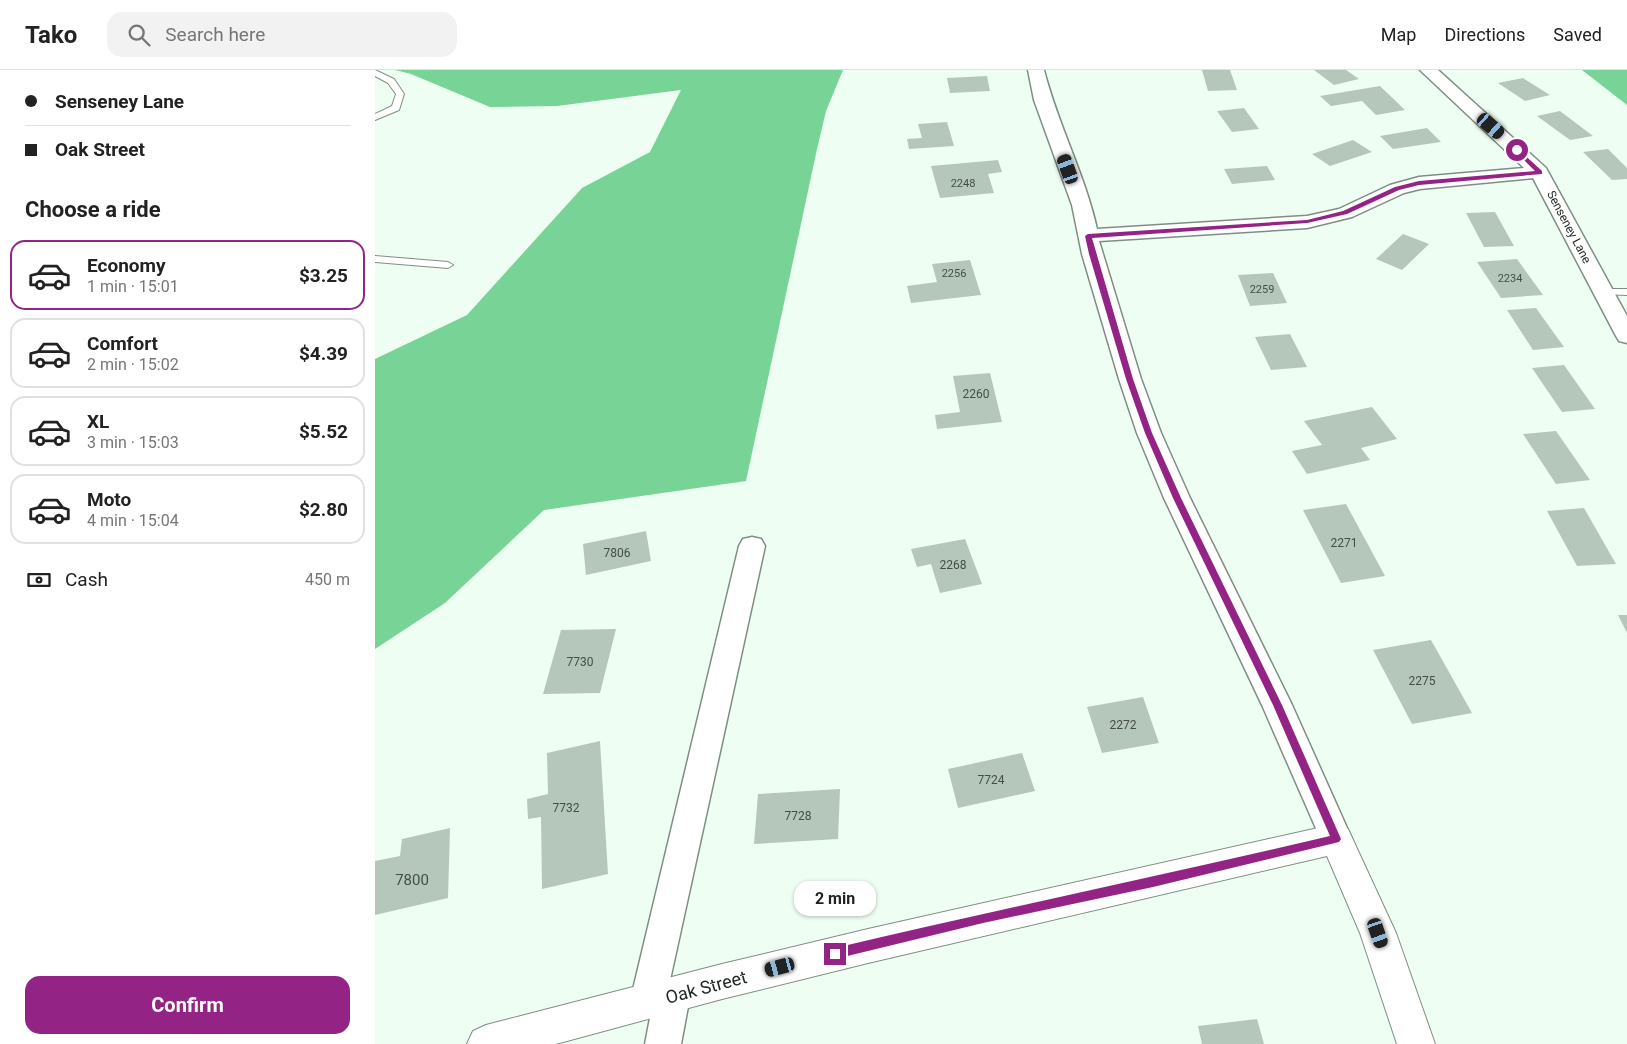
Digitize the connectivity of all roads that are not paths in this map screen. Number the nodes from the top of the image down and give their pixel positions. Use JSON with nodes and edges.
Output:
{"nodes":[{"id":1,"x":1036,"y":70,"type":"edge"},
{"id":2,"x":1428,"y":70,"type":"edge"},
{"id":3,"x":375,"y":72,"type":"edge"},
{"id":4,"x":375,"y":117,"type":"edge"},
{"id":5,"x":1539,"y":172,"type":"junction"},
{"id":6,"x":1088,"y":236,"type":"junction"},
{"id":7,"x":375,"y":259,"type":"edge"},
{"id":8,"x":448,"y":265,"type":"dead end"},
{"id":9,"x":1603,"y":292,"type":"junction"},
{"id":10,"x":1627,"y":292,"type":"edge"},
{"id":11,"x":1627,"y":336,"type":"edge"},
{"id":12,"x":752,"y":546,"type":"dead end"},
{"id":13,"x":1336,"y":839,"type":"junction"},
{"id":14,"x":660,"y":999,"type":"junction"},
{"id":15,"x":486,"y":1044,"type":"edge"},
{"id":16,"x":663,"y":1044,"type":"edge"},
{"id":17,"x":1416,"y":1044,"type":"edge"}],
"edges":[{"from":1,"to":6,"type":"street"},
{"from":2,"to":5,"type":"street","name":"Senseney Lane"},
{"from":3,"to":4,"type":"lane"},
{"from":5,"to":6,"type":"street"},
{"from":5,"to":9,"type":"street","name":"Senseney Lane"},
{"from":6,"to":13,"type":"street"},
{"from":7,"to":8,"type":"lane"},
{"from":9,"to":10,"type":"lane"},
{"from":9,"to":11,"type":"street","name":"Senseney Lane"},
{"from":12,"to":14,"type":"street"},
{"from":13,"to":14,"type":"street","name":"Oak Street"},
{"from":13,"to":17,"type":"street"},
{"from":14,"to":15,"type":"street","name":"Oak Street"},
{"from":14,"to":16,"type":"street"}]}
